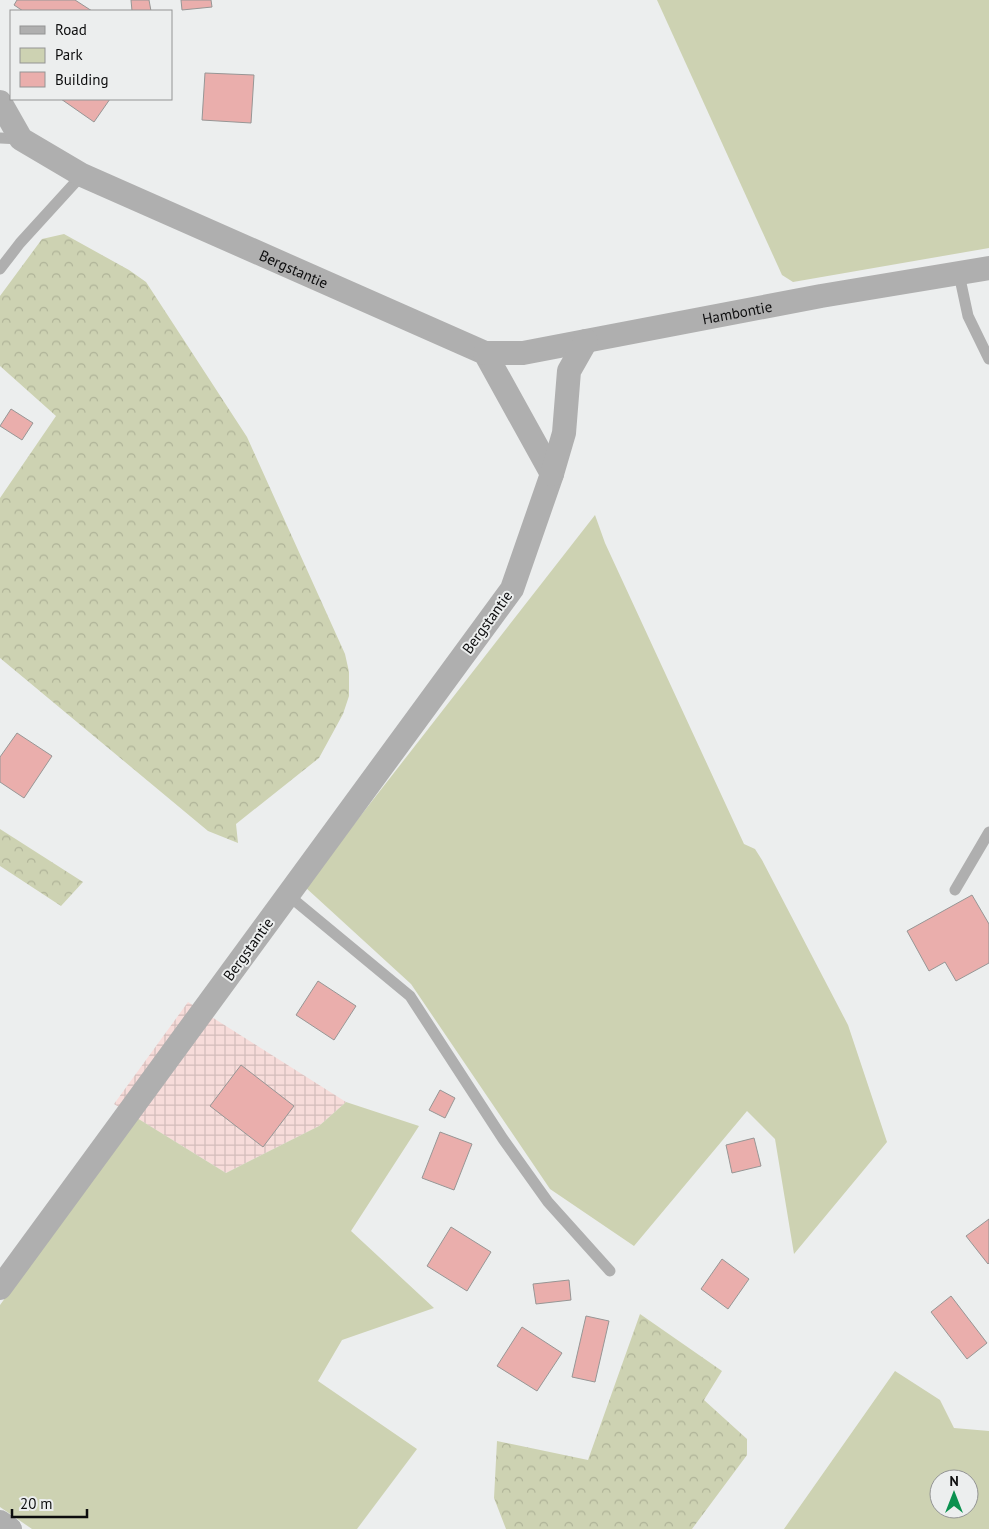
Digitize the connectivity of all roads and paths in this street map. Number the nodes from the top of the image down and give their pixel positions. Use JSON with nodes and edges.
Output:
{"nodes":[{"id":1,"x":0,"y":102,"type":"edge"},
{"id":2,"x":11,"y":138,"type":"edge"},
{"id":3,"x":82,"y":174,"type":"junction"},
{"id":4,"x":989,"y":268,"type":"edge"},
{"id":5,"x":0,"y":269,"type":"edge"},
{"id":6,"x":959,"y":274,"type":"junction"},
{"id":7,"x":586,"y":341,"type":"junction"},
{"id":8,"x":485,"y":353,"type":"junction"},
{"id":9,"x":989,"y":358,"type":"edge"},
{"id":10,"x":552,"y":474,"type":"junction"},
{"id":11,"x":989,"y":832,"type":"edge"},
{"id":12,"x":955,"y":890,"type":"dead end"},
{"id":13,"x":288,"y":895,"type":"junction"},
{"id":14,"x":610,"y":1271,"type":"dead end"},
{"id":15,"x":0,"y":1288,"type":"edge"},
{"id":16,"x":0,"y":1522,"type":"edge"},
{"id":17,"x":10,"y":1529,"type":"edge"}],
"edges":[{"from":1,"to":2,"type":"street","name":"Bergstantie"},
{"from":2,"to":3,"type":"street","name":"Bergstantie"},
{"from":3,"to":5,"type":"lane"},
{"from":3,"to":8,"type":"street","name":"Bergstantie"},
{"from":4,"to":6,"type":"street","name":"Hambontie"},
{"from":6,"to":7,"type":"street","name":"Hambontie"},
{"from":6,"to":9,"type":"lane"},
{"from":7,"to":8,"type":"street","name":"Hambontie"},
{"from":7,"to":10,"type":"street","name":"Bergstantie"},
{"from":8,"to":10,"type":"street"},
{"from":10,"to":13,"type":"street","name":"Bergstantie"},
{"from":11,"to":12,"type":"lane"},
{"from":13,"to":14,"type":"lane"},
{"from":13,"to":15,"type":"street","name":"Bergstantie"},
{"from":16,"to":17,"type":"street"}]}
